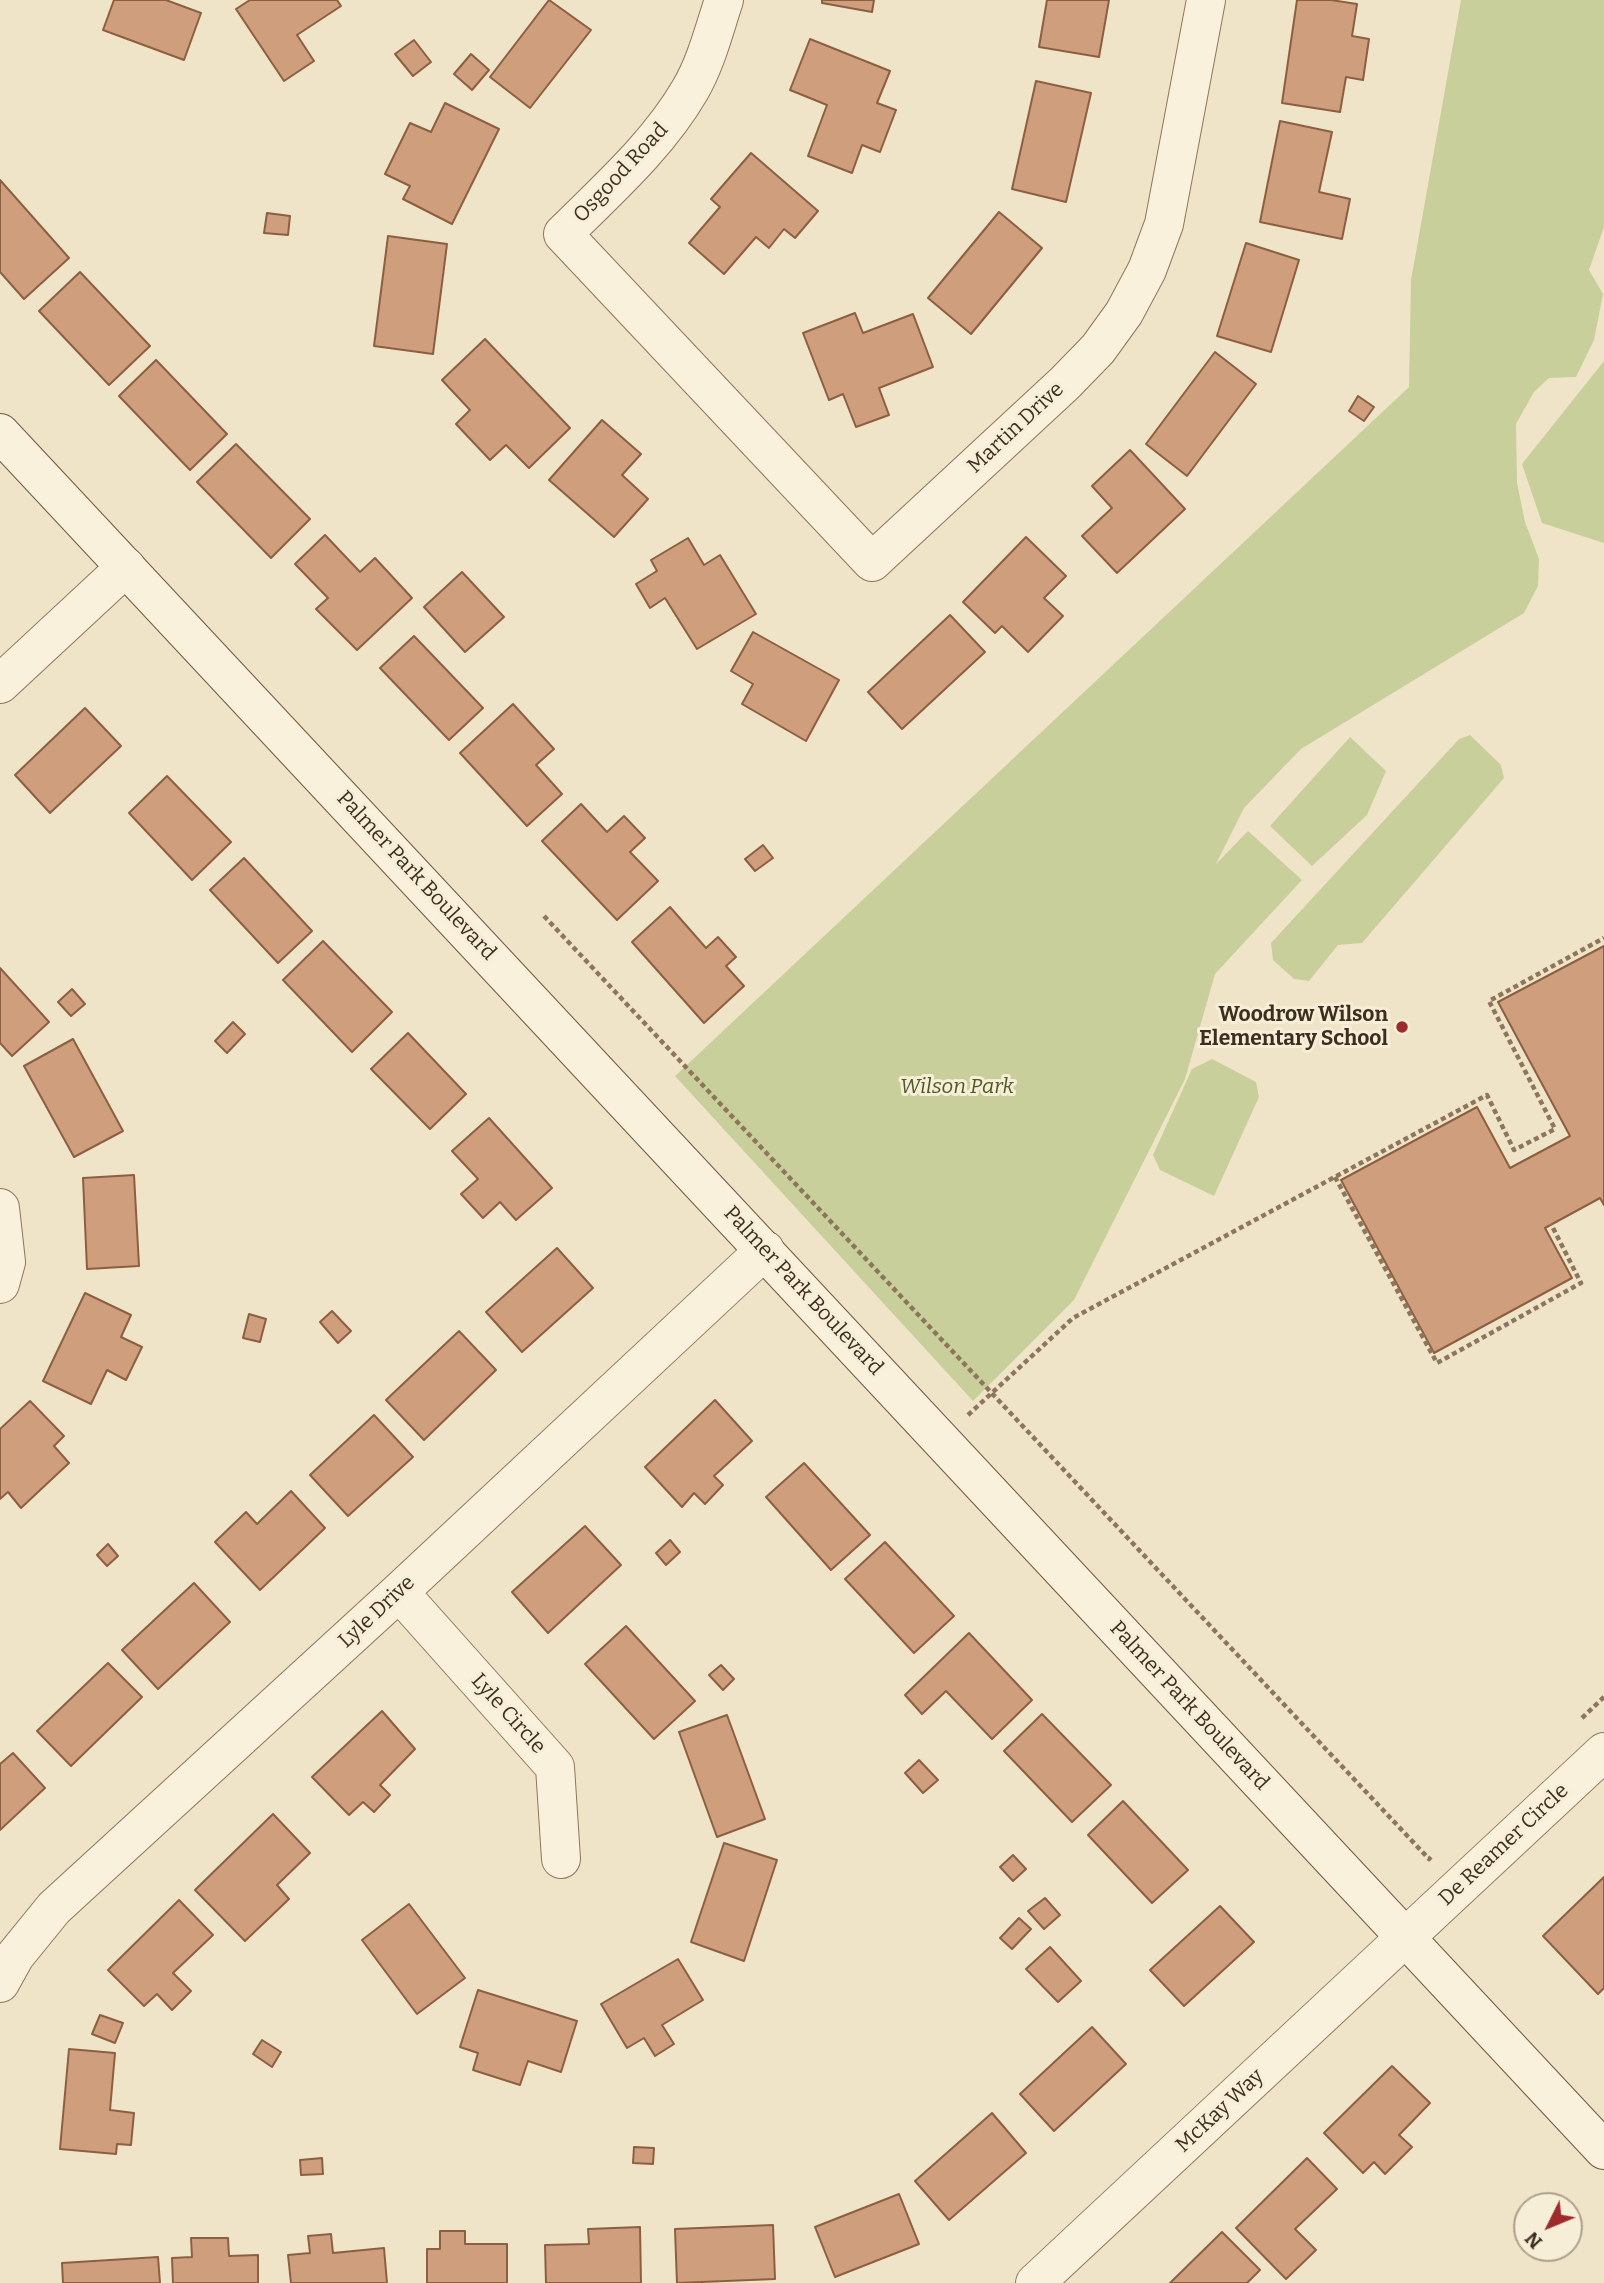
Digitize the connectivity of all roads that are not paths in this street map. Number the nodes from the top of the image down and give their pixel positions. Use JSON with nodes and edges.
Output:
{"nodes":[{"id":1,"x":724,"y":0,"type":"edge"},
{"id":2,"x":1206,"y":0,"type":"edge"},
{"id":3,"x":674,"y":353,"type":"joint"},
{"id":4,"x":0,"y":433,"type":"edge"},
{"id":5,"x":126,"y":567,"type":"junction"},
{"id":6,"x":0,"y":684,"type":"edge"},
{"id":7,"x":0,"y":1208,"type":"edge"},
{"id":8,"x":765,"y":1250,"type":"junction"},
{"id":9,"x":0,"y":1283,"type":"edge"},
{"id":10,"x":399,"y":1592,"type":"junction"},
{"id":11,"x":1604,"y":1752,"type":"edge"},
{"id":12,"x":561,"y":1859,"type":"dead end"},
{"id":13,"x":1405,"y":1938,"type":"junction"},
{"id":14,"x":0,"y":1983,"type":"edge"},
{"id":15,"x":1604,"y":2150,"type":"edge"},
{"id":16,"x":1035,"y":2283,"type":"edge"}],
"edges":[{"from":1,"to":3,"type":"street","name":"Osgood Road"},
{"from":2,"to":3,"type":"street","name":"Martin Drive"},
{"from":4,"to":5,"type":"street","name":"Palmer Park Boulevard"},
{"from":5,"to":6,"type":"street"},
{"from":5,"to":8,"type":"street","name":"Palmer Park Boulevard"},
{"from":7,"to":9,"type":"street"},
{"from":8,"to":10,"type":"street","name":"Lyle Drive"},
{"from":8,"to":13,"type":"street","name":"Palmer Park Boulevard"},
{"from":10,"to":12,"type":"street","name":"Lyle Circle"},
{"from":10,"to":14,"type":"street","name":"Lyle Drive"},
{"from":11,"to":13,"type":"street","name":"De Reamer Circle"},
{"from":13,"to":15,"type":"street","name":"Palmer Park Boulevard"},
{"from":13,"to":16,"type":"street","name":"McKay Way"}]}
